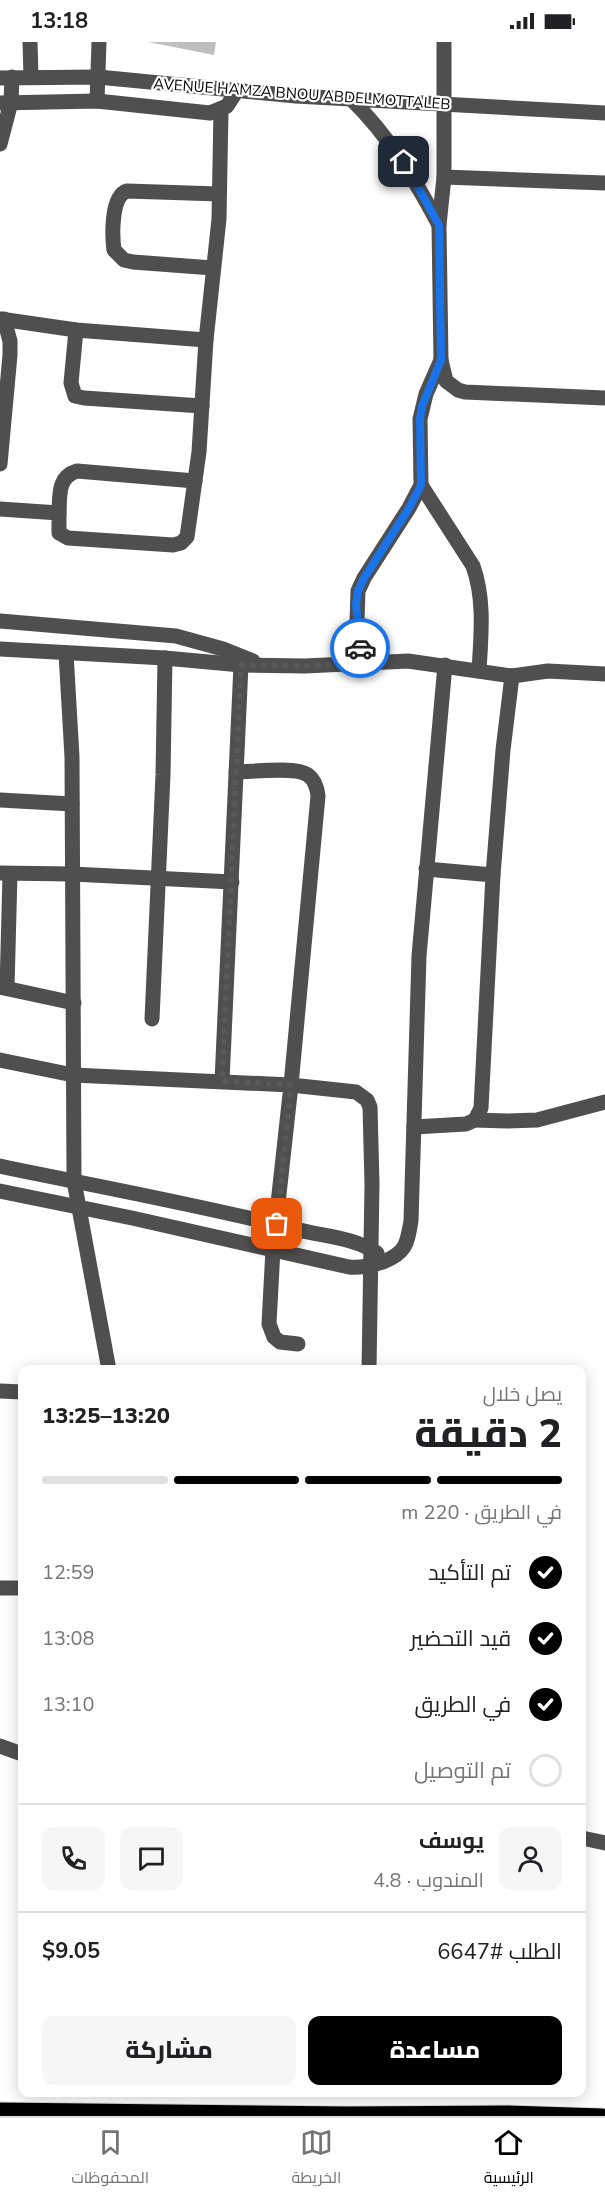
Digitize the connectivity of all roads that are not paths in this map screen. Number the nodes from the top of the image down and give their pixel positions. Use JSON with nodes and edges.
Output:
{"nodes":[{"id":1,"x":30,"y":42,"type":"edge"},
{"id":2,"x":99,"y":42,"type":"edge"},
{"id":3,"x":444,"y":42,"type":"edge"},
{"id":4,"x":31,"y":77,"type":"junction"},
{"id":5,"x":98,"y":77,"type":"junction"},
{"id":6,"x":6,"y":78,"type":"edge"},
{"id":7,"x":236,"y":92,"type":"junction"},
{"id":8,"x":351,"y":99,"type":"junction"},
{"id":9,"x":97,"y":101,"type":"junction"},
{"id":10,"x":5,"y":102,"type":"edge"},
{"id":11,"x":444,"y":105,"type":"junction"},
{"id":12,"x":221,"y":110,"type":"junction"},
{"id":13,"x":605,"y":113,"type":"edge"},
{"id":14,"x":0,"y":144,"type":"edge"},
{"id":15,"x":444,"y":177,"type":"junction"},
{"id":16,"x":605,"y":183,"type":"edge"},
{"id":17,"x":219,"y":194,"type":"junction"},
{"id":18,"x":439,"y":225,"type":"junction"},
{"id":19,"x":213,"y":268,"type":"junction"},
{"id":20,"x":2,"y":319,"type":"edge"},
{"id":21,"x":76,"y":330,"type":"junction"},
{"id":22,"x":206,"y":340,"type":"junction"},
{"id":23,"x":441,"y":360,"type":"junction"},
{"id":24,"x":605,"y":398,"type":"edge"},
{"id":25,"x":202,"y":406,"type":"junction"},
{"id":26,"x":0,"y":464,"type":"edge"},
{"id":27,"x":195,"y":481,"type":"junction"},
{"id":28,"x":421,"y":485,"type":"junction"},
{"id":29,"x":0,"y":509,"type":"edge"},
{"id":30,"x":59,"y":513,"type":"junction"},
{"id":31,"x":0,"y":621,"type":"edge"},
{"id":32,"x":0,"y":649,"type":"edge"},
{"id":33,"x":66,"y":653,"type":"junction"},
{"id":34,"x":165,"y":658,"type":"junction"},
{"id":35,"x":362,"y":662,"type":"junction"},
{"id":36,"x":241,"y":665,"type":"junction"},
{"id":37,"x":261,"y":665,"type":"junction"},
{"id":38,"x":445,"y":665,"type":"junction"},
{"id":39,"x":479,"y":671,"type":"junction"},
{"id":40,"x":512,"y":675,"type":"junction"},
{"id":41,"x":605,"y":675,"type":"edge"},
{"id":42,"x":236,"y":772,"type":"junction"},
{"id":43,"x":0,"y":800,"type":"edge"},
{"id":44,"x":72,"y":804,"type":"junction"},
{"id":45,"x":426,"y":869,"type":"junction"},
{"id":46,"x":5,"y":874,"type":"edge"},
{"id":47,"x":72,"y":874,"type":"junction"},
{"id":48,"x":494,"y":875,"type":"junction"},
{"id":49,"x":159,"y":878,"type":"junction"},
{"id":50,"x":232,"y":882,"type":"junction"},
{"id":51,"x":3,"y":987,"type":"edge"},
{"id":52,"x":74,"y":1003,"type":"junction"},
{"id":53,"x":152,"y":1019,"type":"dead end"},
{"id":54,"x":0,"y":1060,"type":"edge"},
{"id":55,"x":73,"y":1076,"type":"junction"},
{"id":56,"x":222,"y":1081,"type":"junction"},
{"id":57,"x":291,"y":1085,"type":"junction"},
{"id":58,"x":605,"y":1102,"type":"edge"},
{"id":59,"x":475,"y":1120,"type":"junction"},
{"id":60,"x":414,"y":1127,"type":"junction"},
{"id":61,"x":0,"y":1166,"type":"edge"},
{"id":62,"x":74,"y":1182,"type":"junction"},
{"id":63,"x":0,"y":1191,"type":"edge"},
{"id":64,"x":78,"y":1206,"type":"junction"},
{"id":65,"x":277,"y":1224,"type":"junction"},
{"id":66,"x":370,"y":1248,"type":"junction"},
{"id":67,"x":273,"y":1249,"type":"junction"},
{"id":68,"x":386,"y":1260,"type":"junction"},
{"id":69,"x":369,"y":1267,"type":"junction"},
{"id":70,"x":298,"y":1344,"type":"dead end"},
{"id":71,"x":108,"y":1365,"type":"edge"},
{"id":72,"x":369,"y":1365,"type":"edge"},
{"id":73,"x":0,"y":1391,"type":"edge"},
{"id":74,"x":18,"y":1392,"type":"edge"},
{"id":75,"x":0,"y":1588,"type":"edge"},
{"id":76,"x":18,"y":1588,"type":"edge"},
{"id":77,"x":0,"y":1746,"type":"edge"},
{"id":78,"x":18,"y":1753,"type":"edge"},
{"id":79,"x":586,"y":1839,"type":"edge"},
{"id":80,"x":605,"y":1843,"type":"edge"},
{"id":81,"x":0,"y":2110,"type":"edge"},
{"id":82,"x":508,"y":2114,"type":"edge"},
{"id":83,"x":602,"y":2116,"type":"edge"}],
"edges":[{"from":1,"to":4,"type":"street"},
{"from":2,"to":5,"type":"street"},
{"from":3,"to":11,"type":"street"},
{"from":4,"to":5,"type":"street","name":"AVENUE HAMZA BNOU ABDELMOTTALEB"},
{"from":4,"to":6,"type":"street","name":"AVENUE HAMZA BNOU ABDELMOTTALEB"},
{"from":5,"to":7,"type":"street","name":"AVENUE HAMZA BNOU ABDELMOTTALEB"},
{"from":5,"to":9,"type":"street"},
{"from":6,"to":10,"type":"street"},
{"from":7,"to":8,"type":"street","name":"AVENUE HAMZA BNOU ABDELMOTTALEB"},
{"from":7,"to":12,"type":"street"},
{"from":8,"to":11,"type":"street","name":"AVENUE HAMZA BNOU ABDELMOTTALEB"},
{"from":8,"to":18,"type":"street"},
{"from":9,"to":10,"type":"street"},
{"from":9,"to":12,"type":"street"},
{"from":10,"to":14,"type":"street"},
{"from":11,"to":13,"type":"street","name":"AVENUE HAMZA BNOU ABDELMOTTALEB"},
{"from":11,"to":15,"type":"street"},
{"from":12,"to":17,"type":"street"},
{"from":15,"to":16,"type":"street"},
{"from":15,"to":18,"type":"street"},
{"from":17,"to":19,"type":"street"},
{"from":17,"to":19,"type":"street"},
{"from":18,"to":23,"type":"street"},
{"from":19,"to":22,"type":"street"},
{"from":20,"to":21,"type":"street"},
{"from":20,"to":26,"type":"street"},
{"from":21,"to":22,"type":"street"},
{"from":21,"to":25,"type":"street"},
{"from":22,"to":25,"type":"street"},
{"from":23,"to":24,"type":"street"},
{"from":23,"to":28,"type":"street"},
{"from":25,"to":27,"type":"street"},
{"from":27,"to":30,"type":"street"},
{"from":27,"to":30,"type":"street"},
{"from":28,"to":35,"type":"street"},
{"from":28,"to":39,"type":"street"},
{"from":29,"to":30,"type":"street"},
{"from":31,"to":37,"type":"street"},
{"from":32,"to":33,"type":"street"},
{"from":33,"to":34,"type":"street"},
{"from":33,"to":44,"type":"street"},
{"from":34,"to":36,"type":"street"},
{"from":34,"to":49,"type":"street"},
{"from":35,"to":37,"type":"street"},
{"from":35,"to":38,"type":"street"},
{"from":36,"to":37,"type":"street"},
{"from":36,"to":42,"type":"street"},
{"from":38,"to":39,"type":"street"},
{"from":38,"to":45,"type":"street"},
{"from":39,"to":40,"type":"street"},
{"from":40,"to":41,"type":"street"},
{"from":40,"to":48,"type":"street"},
{"from":42,"to":50,"type":"street"},
{"from":42,"to":57,"type":"street"},
{"from":43,"to":44,"type":"street"},
{"from":44,"to":47,"type":"street"},
{"from":45,"to":48,"type":"street"},
{"from":45,"to":60,"type":"street"},
{"from":46,"to":47,"type":"street"},
{"from":46,"to":51,"type":"street"},
{"from":47,"to":49,"type":"street"},
{"from":47,"to":52,"type":"street"},
{"from":48,"to":59,"type":"street"},
{"from":49,"to":50,"type":"street"},
{"from":49,"to":53,"type":"street"},
{"from":50,"to":56,"type":"street"},
{"from":51,"to":52,"type":"street"},
{"from":52,"to":55,"type":"street"},
{"from":54,"to":55,"type":"street"},
{"from":55,"to":56,"type":"street"},
{"from":55,"to":62,"type":"street"},
{"from":56,"to":57,"type":"street"},
{"from":57,"to":65,"type":"street"},
{"from":57,"to":66,"type":"street"},
{"from":58,"to":59,"type":"street"},
{"from":59,"to":60,"type":"street"},
{"from":60,"to":68,"type":"street"},
{"from":61,"to":62,"type":"street"},
{"from":62,"to":64,"type":"street"},
{"from":62,"to":65,"type":"street"},
{"from":63,"to":64,"type":"street"},
{"from":64,"to":67,"type":"street"},
{"from":64,"to":71,"type":"street"},
{"from":65,"to":66,"type":"street"},
{"from":65,"to":67,"type":"street"},
{"from":66,"to":68,"type":"street"},
{"from":66,"to":69,"type":"street"},
{"from":67,"to":69,"type":"street"},
{"from":67,"to":70,"type":"street"},
{"from":68,"to":69,"type":"street"},
{"from":69,"to":72,"type":"street"},
{"from":73,"to":74,"type":"street"},
{"from":75,"to":76,"type":"street"},
{"from":77,"to":78,"type":"street"},
{"from":79,"to":80,"type":"street"},
{"from":81,"to":82,"type":"main road"},
{"from":82,"to":83,"type":"main road"}]}
